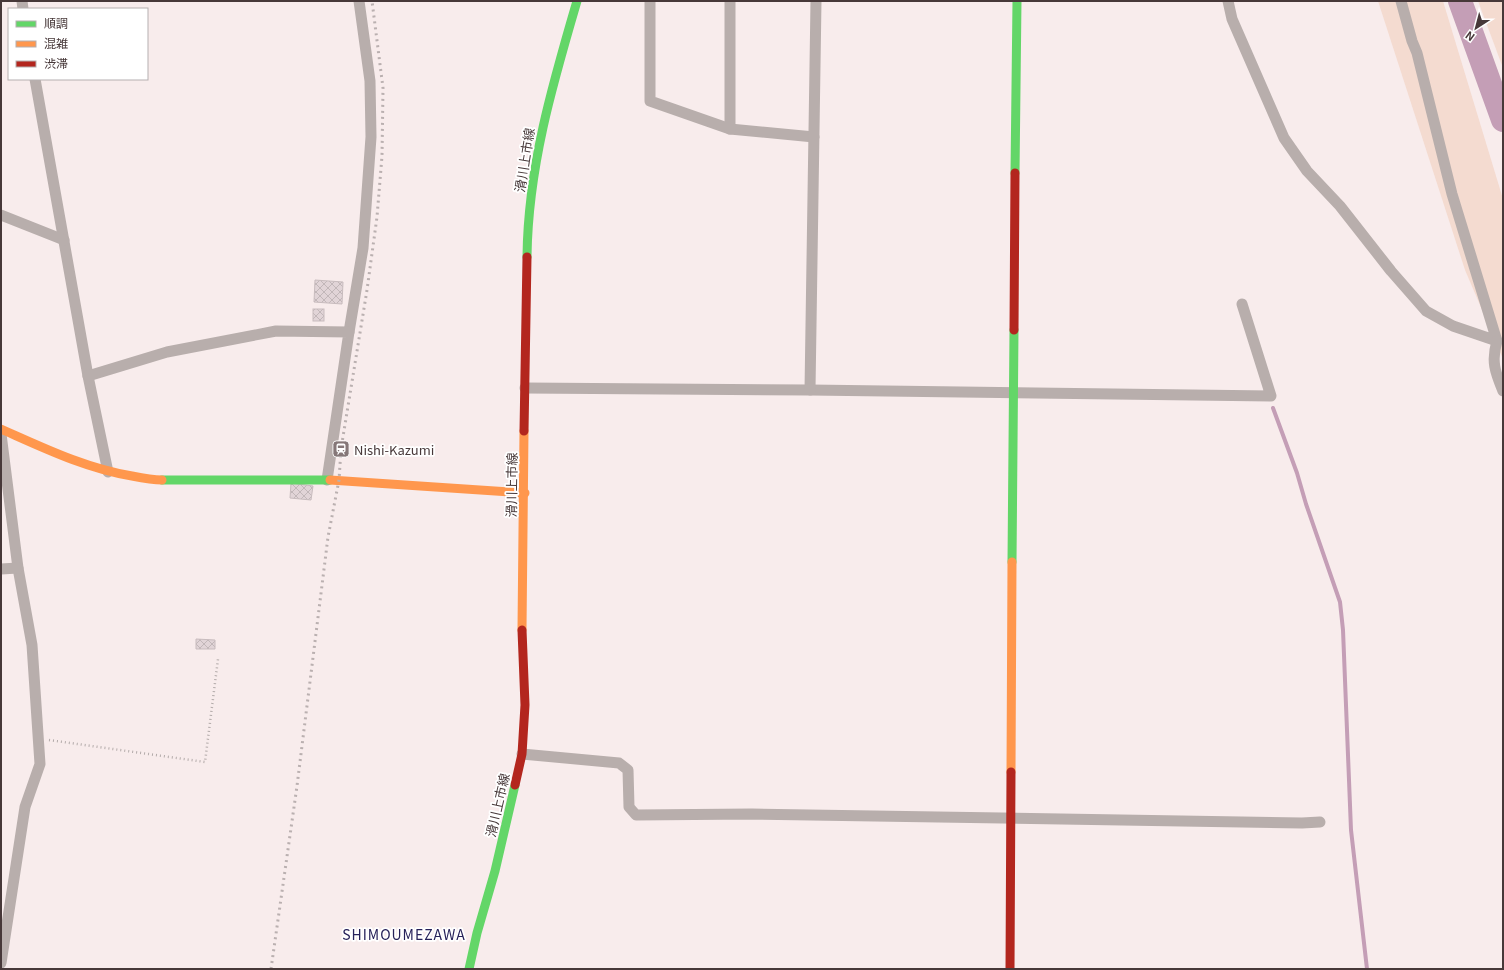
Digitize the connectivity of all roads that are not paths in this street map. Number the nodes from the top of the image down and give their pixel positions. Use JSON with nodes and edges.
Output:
{"nodes":[{"id":1,"x":359,"y":1,"type":"edge"},
{"id":2,"x":577,"y":1,"type":"edge"},
{"id":3,"x":650,"y":1,"type":"edge"},
{"id":4,"x":730,"y":1,"type":"edge"},
{"id":5,"x":816,"y":1,"type":"edge"},
{"id":6,"x":1017,"y":1,"type":"edge"},
{"id":7,"x":1228,"y":1,"type":"edge"},
{"id":8,"x":1401,"y":1,"type":"edge"},
{"id":9,"x":35,"y":80,"type":"edge"},
{"id":10,"x":730,"y":129,"type":"junction"},
{"id":11,"x":814,"y":137,"type":"junction"},
{"id":12,"x":1,"y":215,"type":"edge"},
{"id":13,"x":64,"y":240,"type":"junction"},
{"id":14,"x":1242,"y":304,"type":"dead end"},
{"id":15,"x":349,"y":332,"type":"junction"},
{"id":16,"x":1500,"y":344,"type":"edge"},
{"id":17,"x":88,"y":376,"type":"junction"},
{"id":18,"x":525,"y":388,"type":"junction"},
{"id":19,"x":810,"y":390,"type":"junction"},
{"id":20,"x":1503,"y":391,"type":"edge"},
{"id":21,"x":1013,"y":392,"type":"junction"},
{"id":22,"x":1,"y":429,"type":"edge"},
{"id":23,"x":1,"y":434,"type":"edge"},
{"id":24,"x":108,"y":472,"type":"junction"},
{"id":25,"x":326,"y":480,"type":"junction"},
{"id":26,"x":525,"y":493,"type":"junction"},
{"id":27,"x":18,"y":568,"type":"junction"},
{"id":28,"x":1,"y":569,"type":"edge"},
{"id":29,"x":522,"y":754,"type":"junction"},
{"id":30,"x":1010,"y":818,"type":"junction"},
{"id":31,"x":1320,"y":822,"type":"dead end"},
{"id":32,"x":1,"y":963,"type":"edge"},
{"id":33,"x":469,"y":969,"type":"edge"},
{"id":34,"x":1010,"y":969,"type":"edge"}],
"edges":[{"from":1,"to":15,"type":"street"},
{"from":2,"to":18,"type":"street","name":"滑川上市線"},
{"from":3,"to":10,"type":"street"},
{"from":4,"to":10,"type":"street"},
{"from":5,"to":11,"type":"street"},
{"from":6,"to":21,"type":"street"},
{"from":7,"to":16,"type":"street"},
{"from":8,"to":16,"type":"street"},
{"from":9,"to":13,"type":"street"},
{"from":10,"to":11,"type":"street"},
{"from":11,"to":19,"type":"street"},
{"from":12,"to":13,"type":"street"},
{"from":13,"to":17,"type":"street"},
{"from":14,"to":21,"type":"street"},
{"from":15,"to":17,"type":"street"},
{"from":15,"to":25,"type":"street"},
{"from":16,"to":20,"type":"street"},
{"from":17,"to":24,"type":"street"},
{"from":18,"to":19,"type":"street"},
{"from":18,"to":26,"type":"street","name":"滑川上市線"},
{"from":19,"to":21,"type":"street"},
{"from":21,"to":30,"type":"street"},
{"from":22,"to":24,"type":"street"},
{"from":23,"to":27,"type":"street"},
{"from":24,"to":25,"type":"street"},
{"from":25,"to":26,"type":"street"},
{"from":26,"to":29,"type":"street","name":"滑川上市線"},
{"from":27,"to":28,"type":"street"},
{"from":27,"to":32,"type":"street"},
{"from":29,"to":30,"type":"street"},
{"from":29,"to":33,"type":"street","name":"滑川上市線"},
{"from":30,"to":31,"type":"street"},
{"from":30,"to":34,"type":"street"}]}
